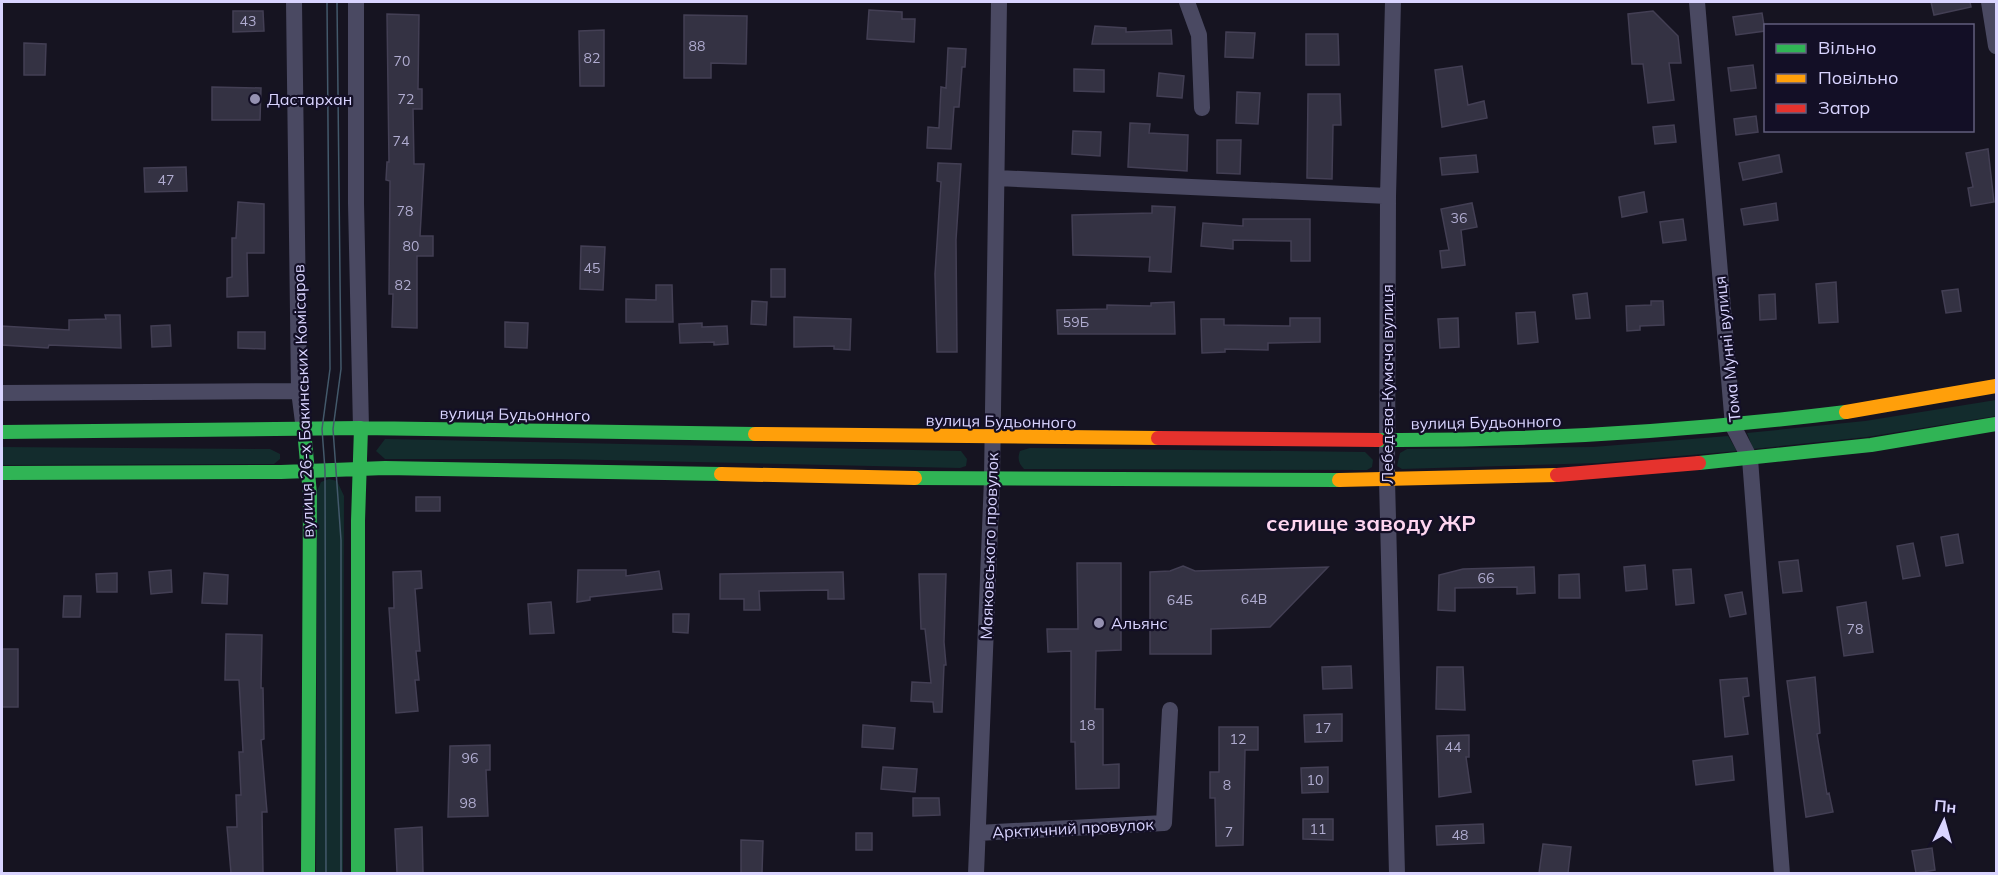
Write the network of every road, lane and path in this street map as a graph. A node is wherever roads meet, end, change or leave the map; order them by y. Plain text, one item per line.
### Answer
1 (294, 2) edge
2 (356, 2) edge
3 (999, 2) edge
4 (1187, 2) edge
5 (1393, 2) edge
6 (1696, 2) edge
7 (1989, 2) edge
8 (1996, 46) edge
9 (1202, 108) dead end
10 (997, 178) junction
11 (1388, 196) junction
12 (1996, 386) edge
13 (299, 391) junction
14 (2, 393) edge
15 (1996, 424) edge
16 (1733, 426) junction
17 (361, 428) junction
18 (304, 430) junction
19 (2, 432) edge
20 (993, 437) junction
21 (1386, 440) junction
22 (1750, 459) junction
23 (361, 469) junction
24 (307, 471) junction
25 (2, 472) edge
26 (992, 478) junction
27 (1386, 480) junction
28 (1170, 710) dead end
29 (978, 833) junction
30 (308, 873) edge
31 (358, 873) edge
32 (976, 873) edge
33 (1397, 873) edge
34 (1782, 873) edge

1 - 13 street, вулиця 26-х Бакинських Комісаров
2 - 17 street
3 - 10 street, Маяковського провулок
4 - 9 street
5 - 11 street, Лебедєва-Кумача вулиця
6 - 16 street, Тома Мунні вулиця
7 - 8 street
10 - 11 street
10 - 20 street, Маяковського провулок
11 - 21 street, Лебедєва-Кумача вулиця
12 - 16 main road, вулиця Будьонного
13 - 14 street
13 - 18 street, вулиця 26-х Бакинських Комісаров
15 - 22 main road
16 - 21 main road, вулиця Будьонного
16 - 22 street, Тома Мунні вулиця
17 - 18 main road, вулиця Будьонного
17 - 20 main road, вулиця Будьонного
17 - 23 main road
18 - 19 main road, вулиця Будьонного
18 - 24 main road, вулиця 26-х Бакинських Комісаров
20 - 21 main road, вулиця Будьонного
20 - 26 street, Маяковського провулок
21 - 27 street, Лебедєва-Кумача вулиця
22 - 27 main road
22 - 34 street, Тома Мунні вулиця
23 - 24 main road
23 - 26 main road
23 - 31 main road
24 - 25 main road
24 - 30 main road, вулиця 26-х Бакинських Комісаров
26 - 27 main road
26 - 29 street, Маяковського провулок
27 - 33 street, Лебедєва-Кумача вулиця
28 - 29 street, Арктичний провулок
29 - 32 street, Маяковського провулок

